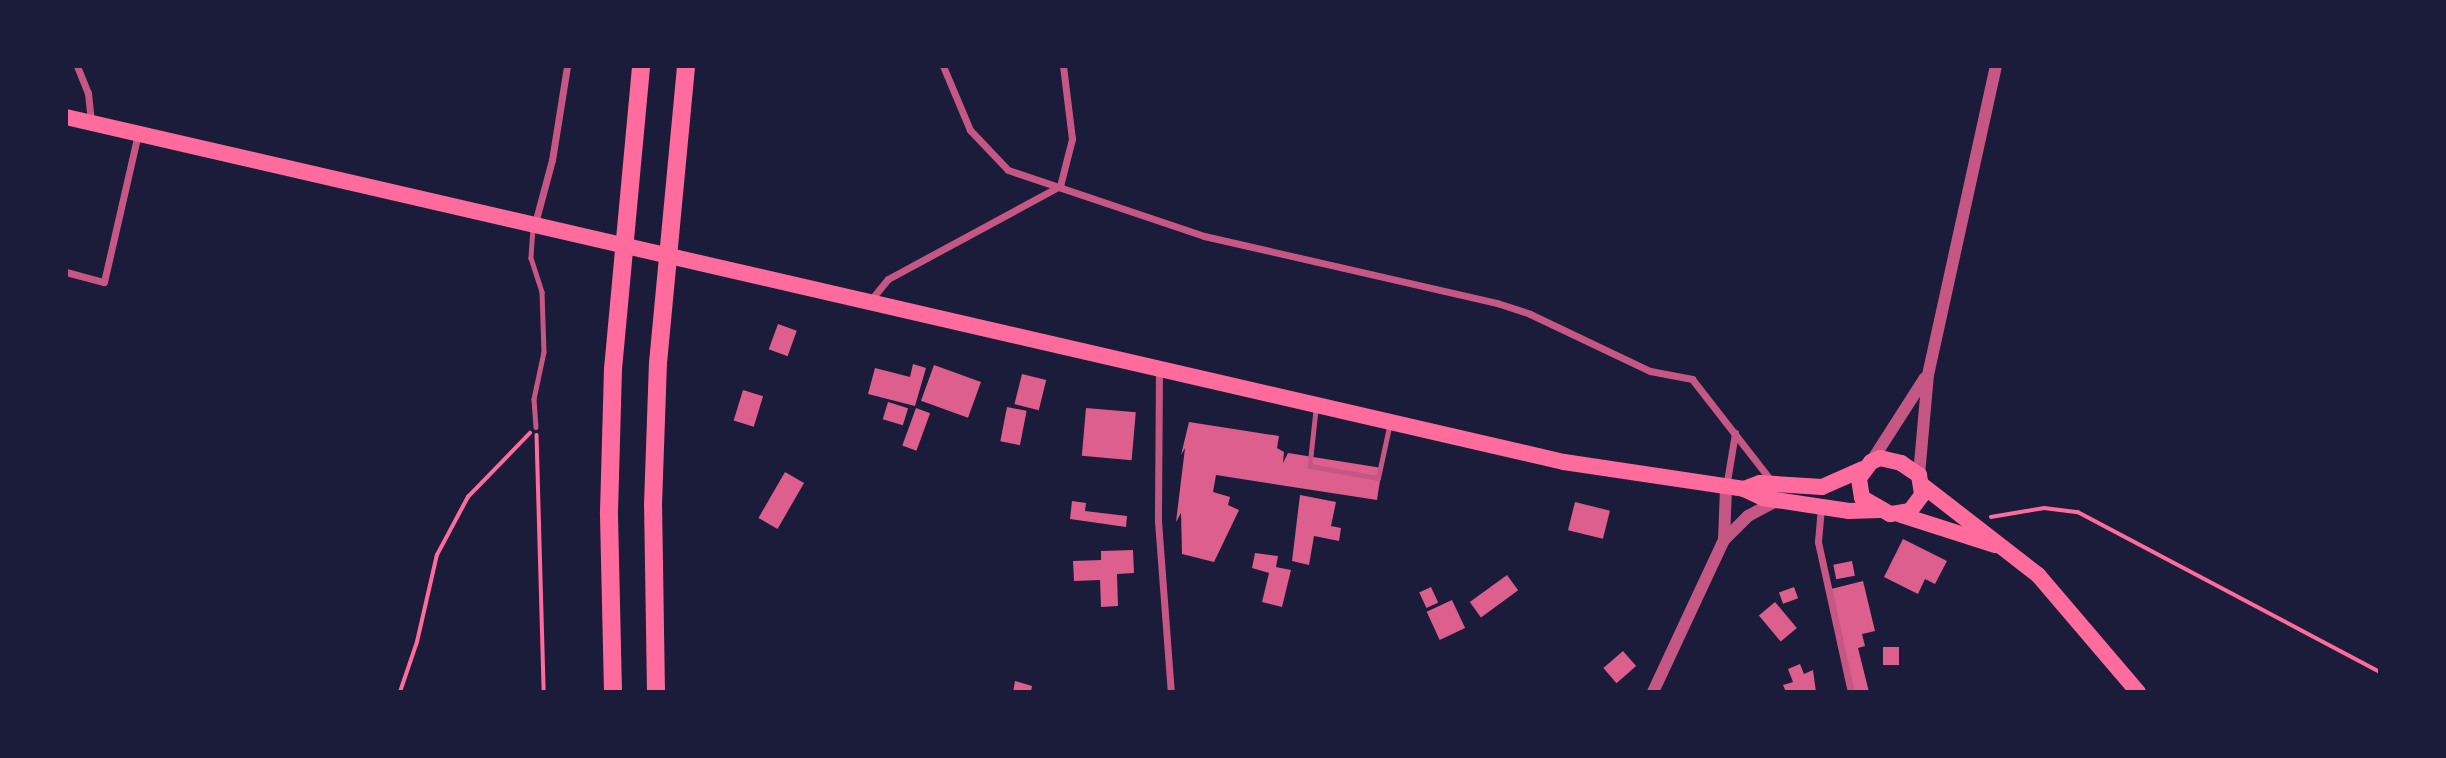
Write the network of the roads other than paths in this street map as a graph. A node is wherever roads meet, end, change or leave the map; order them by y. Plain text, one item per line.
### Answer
1 (77, 66) edge
2 (567, 66) edge
3 (641, 66) edge
4 (686, 66) edge
5 (943, 66) edge
6 (1063, 66) edge
7 (1996, 66) edge
8 (66, 117) edge
9 (92, 122) junction
10 (138, 133) junction
11 (1060, 186) junction
12 (534, 227) junction
13 (66, 272) edge
14 (870, 302) junction
15 (1159, 370) junction
16 (1928, 375) junction
17 (1317, 402) junction
18 (1391, 421) junction
19 (536, 427) road end
20 (1735, 433) junction
21 (1867, 465) junction
22 (1920, 480) junction
23 (1773, 484) junction
24 (1726, 487) junction
25 (1744, 489) junction
26 (1779, 500) junction
27 (1821, 507) junction
28 (1880, 510) junction
29 (1901, 515) junction
30 (1724, 540) junction
31 (2007, 550) junction
32 (613, 691) edge
33 (656, 691) edge
34 (1171, 691) edge
35 (1653, 691) edge
36 (1851, 691) edge
37 (2138, 691) edge

1 - 9 street
2 - 12 street
3 - 32 highway
4 - 33 highway
5 - 11 street
6 - 11 street
7 - 16 street
8 - 9 main road
9 - 10 main road
10 - 12 main road
10 - 13 street
11 - 14 street
11 - 20 street
12 - 14 main road
12 - 19 lane
14 - 15 main road
15 - 17 main road
15 - 34 street
16 - 21 street
16 - 22 street
17 - 18 main road
17 - 18 lane
18 - 24 main road
20 - 23 street
20 - 24 street
21 - 22 main road
21 - 23 main road
21 - 28 main road
22 - 29 main road
22 - 31 main road
23 - 25 main road
24 - 25 main road
24 - 30 street
25 - 26 main road
26 - 27 main road
26 - 30 street
27 - 28 main road
27 - 36 street
28 - 29 main road
29 - 31 main road
30 - 35 street
31 - 37 main road

